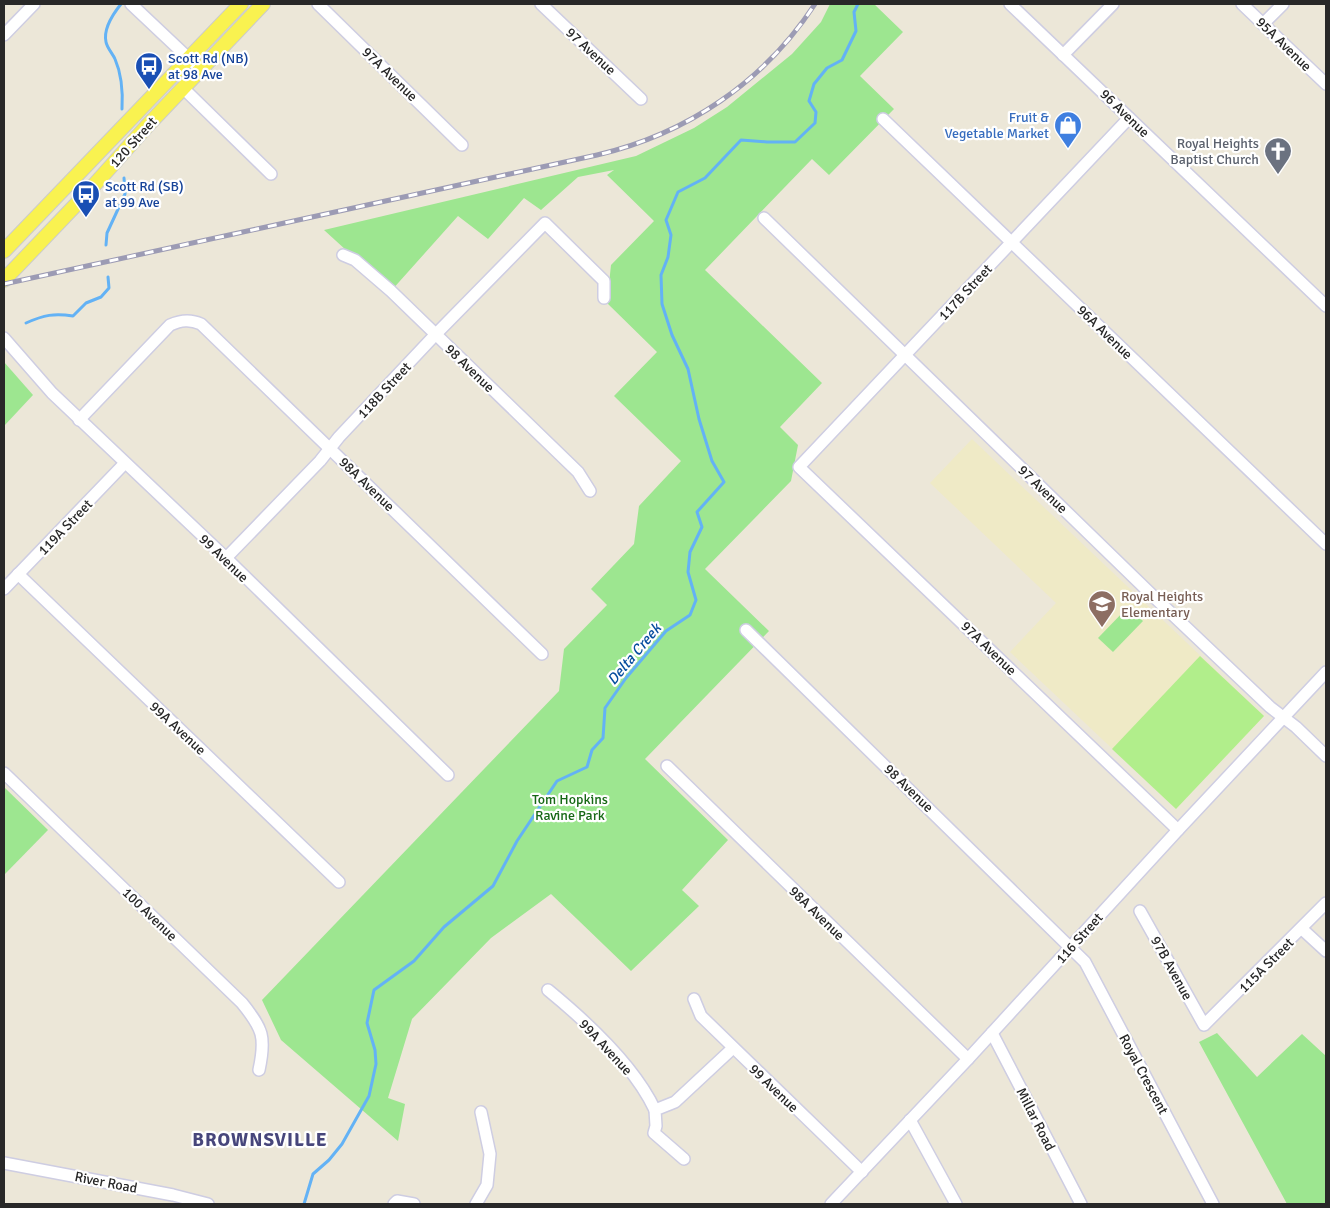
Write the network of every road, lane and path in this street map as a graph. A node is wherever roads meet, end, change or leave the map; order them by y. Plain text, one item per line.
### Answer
1 (34, 4) edge
2 (131, 4) edge
3 (241, 4) edge
4 (263, 4) edge
5 (318, 4) edge
6 (541, 4) edge
7 (1010, 4) edge
8 (1113, 4) edge
9 (1242, 4) edge
10 (1283, 4) edge
11 (1263, 24) junction
12 (4, 35) edge
13 (1063, 55) junction
14 (189, 58) junction
15 (201, 70) junction
16 (1326, 84) edge
17 (183, 88) junction
18 (641, 99) dead end
19 (1130, 118) junction
20 (883, 119) dead end
21 (462, 145) dead end
22 (271, 174) dead end
23 (764, 218) dead end
24 (1012, 242) junction
25 (4, 251) edge
26 (343, 255) dead end
27 (4, 280) edge
28 (604, 298) dead end
29 (1326, 306) edge
30 (435, 335) junction
31 (4, 338) edge
32 (905, 356) junction
33 (79, 420) junction
34 (330, 448) junction
35 (125, 464) junction
36 (799, 466) joint
37 (590, 491) dead end
38 (1326, 544) edge
39 (226, 558) junction
40 (18, 574) junction
41 (4, 589) edge
42 (746, 630) dead end
43 (542, 654) dead end
44 (1326, 672) edge
45 (1285, 718) junction
46 (1326, 756) edge
47 (667, 766) dead end
48 (4, 773) edge
49 (448, 775) dead end
50 (1178, 830) junction
51 (339, 882) dead end
52 (1326, 903) edge
53 (1140, 911) dead end
54 (1302, 928) junction
55 (1071, 946) junction
56 (1326, 951) edge
57 (548, 990) dead end
58 (694, 999) dead end
59 (1204, 1025) joint
60 (992, 1033) junction
61 (733, 1048) junction
62 (968, 1060) junction
63 (259, 1070) dead end
64 (655, 1110) junction
65 (481, 1112) dead end
66 (910, 1120) junction
67 (684, 1158) dead end
68 (4, 1163) edge
69 (862, 1172) junction
70 (208, 1204) edge
71 (394, 1204) edge
72 (414, 1204) edge
73 (476, 1204) edge
74 (831, 1204) edge
75 (956, 1204) edge
76 (1081, 1204) edge
77 (1212, 1204) edge

1 - 12 street
2 - 14 street
3 - 14 main road, 120 Street
4 - 15 main road, 120 Street
5 - 21 street, 97A Avenue
6 - 18 street, 97 Avenue
7 - 13 street, 96 Avenue
8 - 13 street
9 - 11 street, 95A Avenue
10 - 11 street
11 - 16 street, 95A Avenue
13 - 19 street, 96 Avenue
14 - 15 street
14 - 25 main road, 120 Street
15 - 17 main road, 120 Street
17 - 22 street
17 - 27 main road, 120 Street
19 - 24 street, 117B Street
19 - 29 street, 96 Avenue
20 - 24 street, 96A Avenue
23 - 32 street, 97 Avenue
24 - 32 street, 117B Street
24 - 38 street, 96A Avenue
26 - 30 street, 98 Avenue
28 - 30 street, 118B Street
30 - 34 street, 118B Street
30 - 37 street, 98 Avenue
31 - 33 street, 99 Avenue
32 - 36 street, 117B Street
32 - 45 street, 97 Avenue
33 - 34 street, 98A Avenue
33 - 35 street, 99 Avenue
34 - 39 street, 118B Street
34 - 43 street, 98A Avenue
35 - 39 street, 99 Avenue
35 - 40 street, 119A Street
36 - 50 street, 97A Avenue
39 - 49 street, 99 Avenue
40 - 41 street, 119A Street
40 - 51 street, 99A Avenue
42 - 55 street, 98 Avenue
44 - 45 street, 116 Street
45 - 46 street, 97 Avenue
45 - 50 street, 116 Street
47 - 62 street, 98A Avenue
48 - 63 street, 100 Avenue
50 - 55 street, 116 Street
52 - 54 street, 115A Street
53 - 59 street, 97B Avenue
54 - 56 street
54 - 59 street, 115A Street
55 - 60 street, 116 Street
55 - 77 street, Royal Crescent
57 - 64 street, 99A Avenue
58 - 61 street, 99 Avenue
60 - 62 street, 116 Street
60 - 76 street, Millar Road
61 - 64 street
61 - 69 street, 99 Avenue
62 - 66 street, 116 Street
64 - 67 street
65 - 73 street
66 - 69 street, 116 Street
66 - 75 street
68 - 70 street, River Road
69 - 74 street, 116 Street
71 - 72 street

